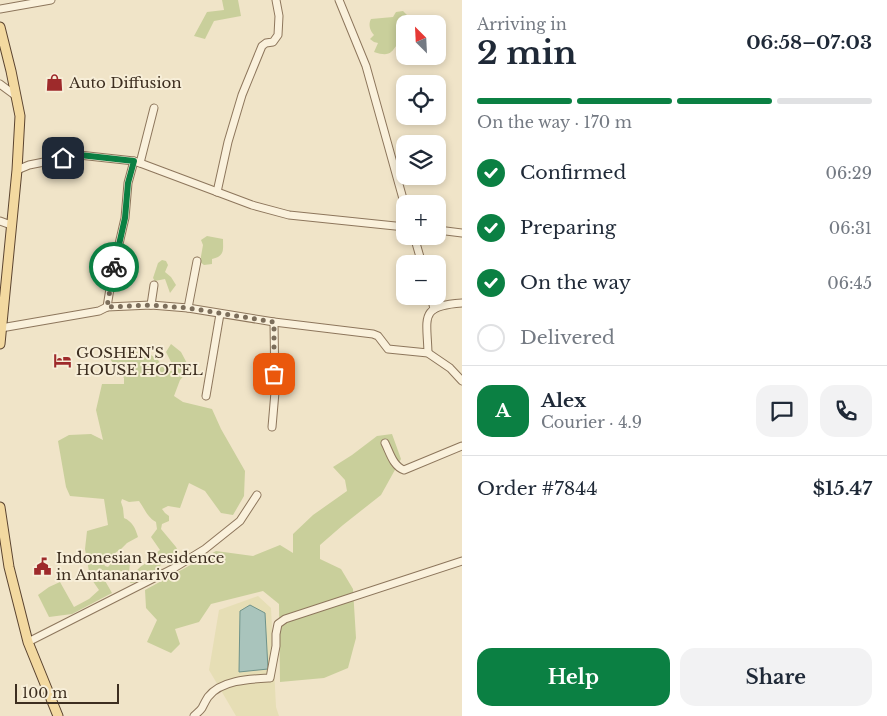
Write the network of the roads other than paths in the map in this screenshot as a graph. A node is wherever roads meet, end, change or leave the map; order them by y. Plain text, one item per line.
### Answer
1 (51, 0) edge
2 (276, 0) edge
3 (339, 0) edge
4 (0, 9) edge
5 (0, 27) edge
6 (0, 84) edge
7 (16, 96) junction
8 (154, 108) dead end
9 (137, 162) junction
10 (17, 170) junction
11 (217, 192) junction
12 (402, 195) edge
13 (0, 221) edge
14 (11, 225) junction
15 (396, 226) edge
16 (446, 231) edge
17 (462, 232) edge
18 (197, 261) dead end
19 (4, 266) edge
20 (154, 285) dead end
21 (462, 303) edge
22 (151, 305) junction
23 (433, 305) edge
24 (107, 307) junction
25 (188, 308) junction
26 (434, 309) junction
27 (220, 314) junction
28 (274, 322) junction
29 (2, 328) junction
30 (0, 344) edge
31 (428, 353) junction
32 (462, 381) edge
33 (206, 396) dead end
34 (272, 427) dead end
35 (385, 443) dead end
36 (462, 446) edge
37 (257, 495) dead end
38 (0, 507) edge
39 (462, 561) edge
40 (28, 642) junction
41 (58, 716) edge
42 (194, 716) edge

1 - 4 street
2 - 11 street
3 - 12 street
5 - 7 main road
6 - 7 street
7 - 10 main road
8 - 9 street
9 - 10 street
9 - 11 street
9 - 24 street
10 - 14 main road
11 - 15 street
13 - 14 street
14 - 19 main road
16 - 17 street
18 - 25 street
19 - 29 main road
20 - 22 street
21 - 26 street
22 - 24 street
22 - 25 street
23 - 26 street
24 - 29 street
25 - 27 street
26 - 31 street
27 - 28 street
27 - 33 street
28 - 31 street
28 - 34 street
29 - 30 main road
31 - 32 street
35 - 36 street
37 - 40 street
38 - 40 main road
39 - 42 street
40 - 41 main road

